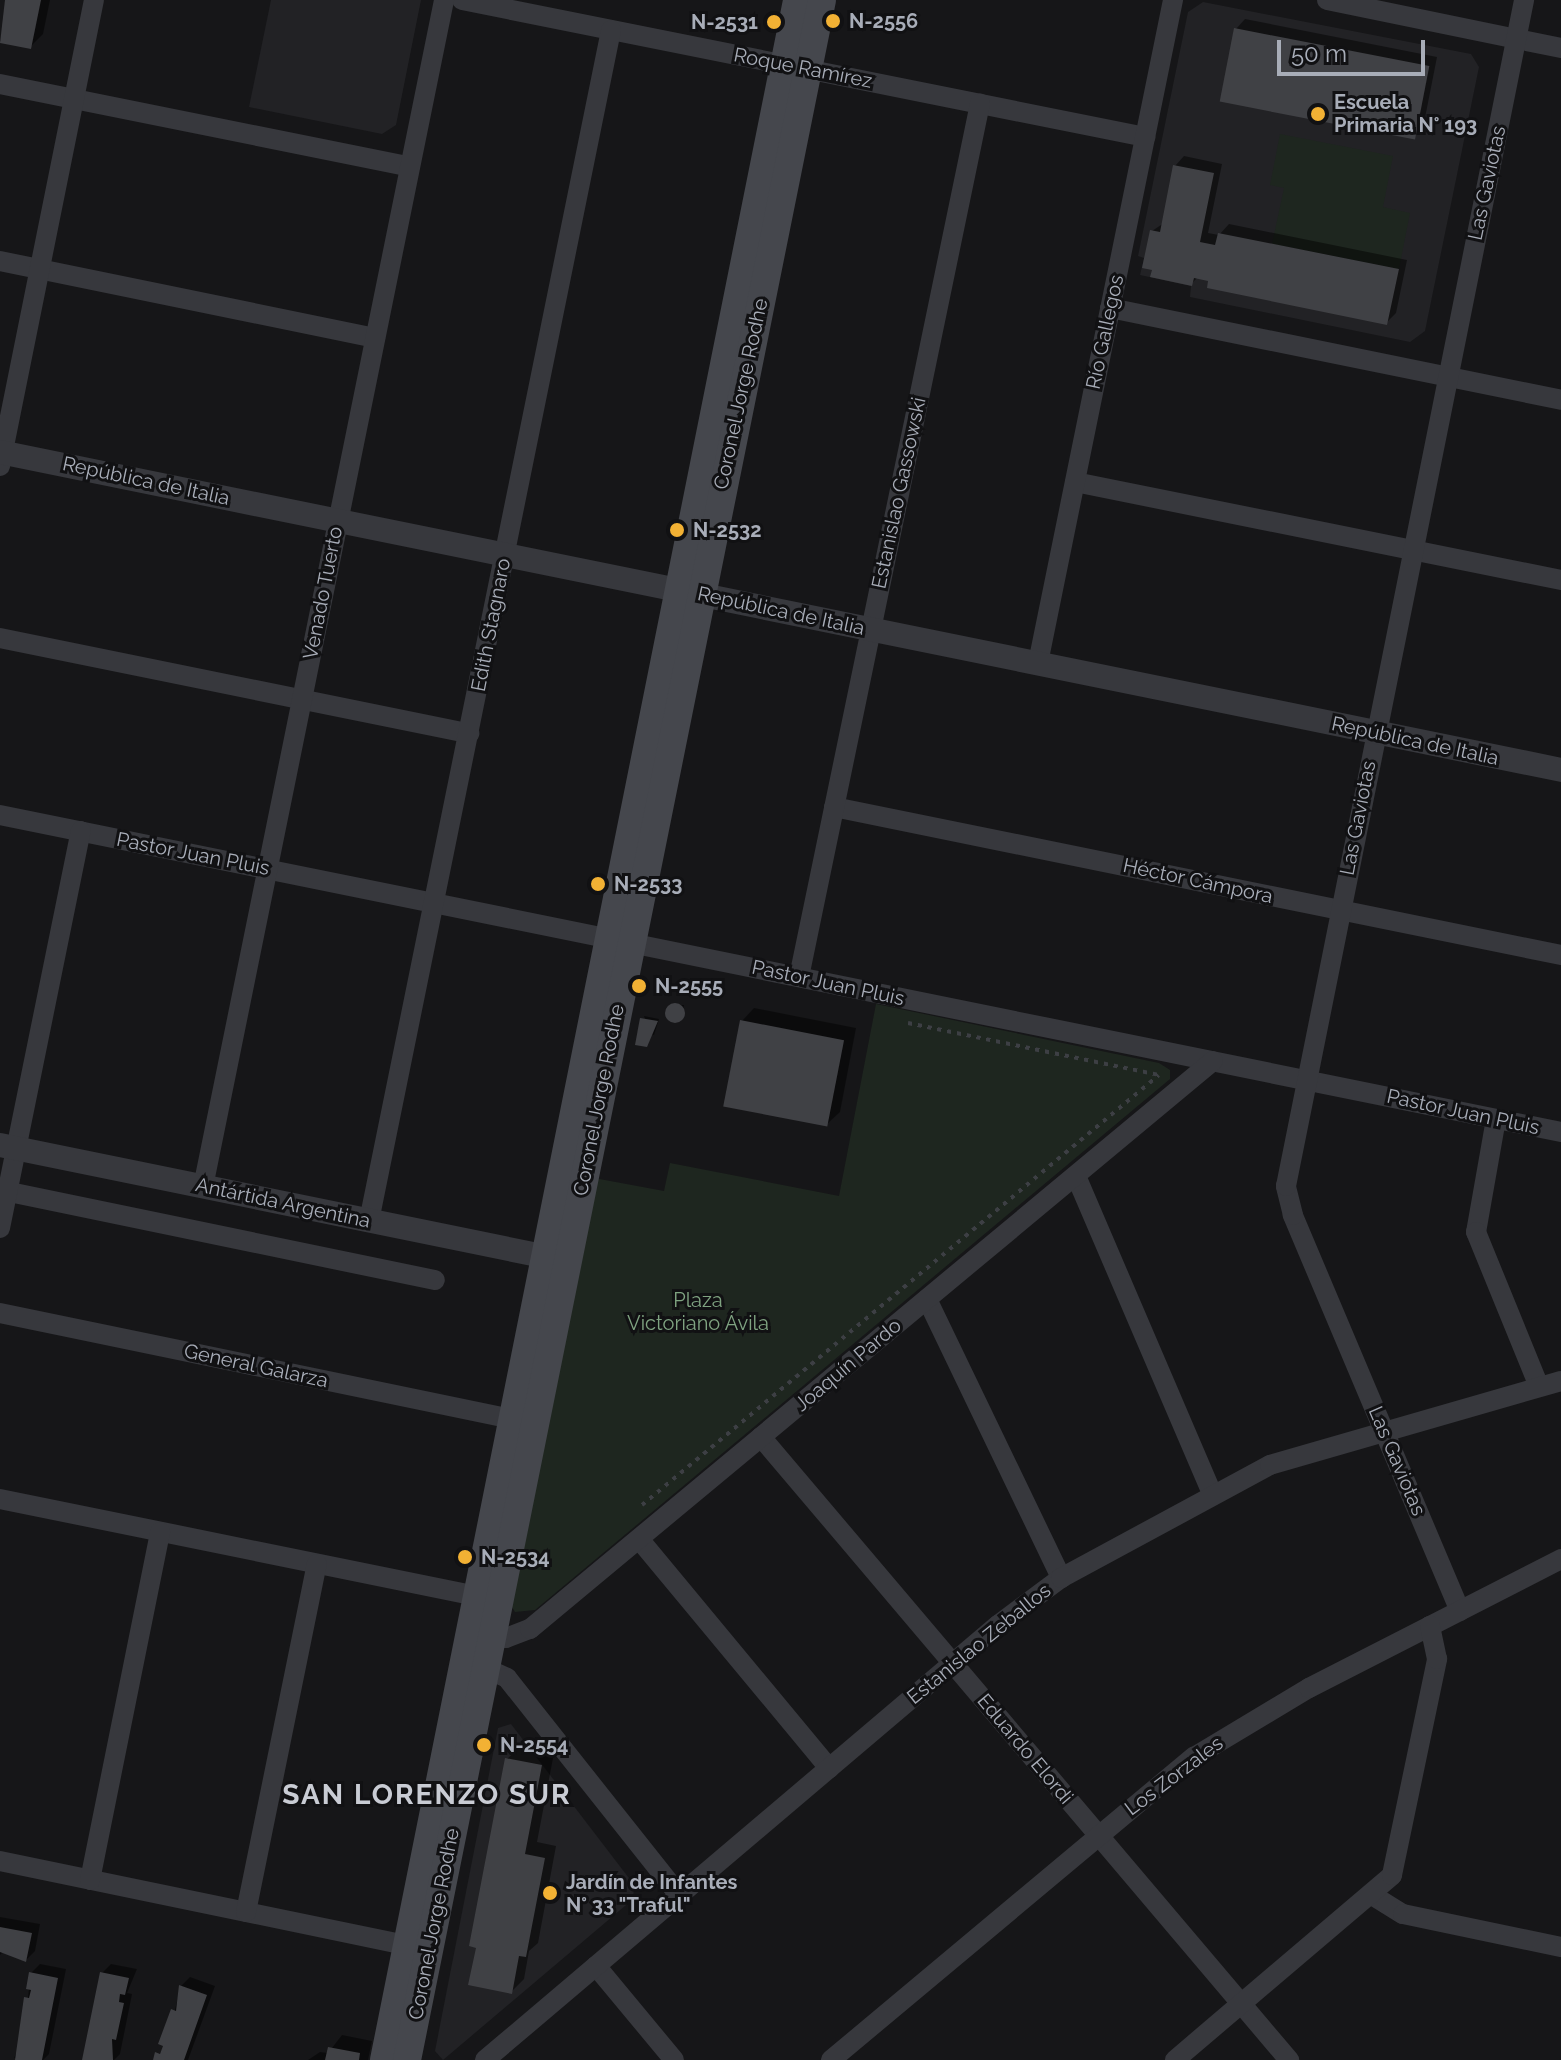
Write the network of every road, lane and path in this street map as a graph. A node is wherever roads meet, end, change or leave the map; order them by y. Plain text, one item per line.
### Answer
1 (94, 0) edge
2 (444, 0) edge
3 (462, 0) edge
4 (797, 0) edge
5 (822, 0) edge
6 (1173, 0) edge
7 (1327, 0) edge
8 (1524, 0) edge
9 (611, 30) junction
10 (1517, 38) junction
11 (1561, 48) edge
12 (796, 67) junction
13 (0, 84) edge
14 (74, 99) junction
15 (980, 104) junction
16 (1145, 137) junction
17 (410, 167) junction
18 (0, 261) edge
19 (40, 269) junction
20 (1110, 308) junction
21 (375, 338) junction
22 (1448, 377) junction
23 (1561, 400) edge
24 (1, 457) edge
25 (1075, 482) junction
26 (337, 521) junction
27 (1413, 550) junction
28 (505, 554) junction
29 (1561, 580) edge
30 (689, 592) junction
31 (871, 629) junction
32 (0, 638) edge
33 (1038, 663) junction
34 (301, 699) junction
35 (1375, 732) junction
36 (469, 733) junction
37 (1561, 770) edge
38 (834, 807) junction
39 (0, 815) edge
40 (81, 831) junction
41 (267, 869) junction
42 (434, 903) junction
43 (1339, 910) junction
44 (619, 940) junction
45 (1561, 955) edge
46 (799, 977) junction
47 (908, 1023) dead end
48 (1213, 1061) junction
49 (1305, 1080) junction
50 (1496, 1119) junction
51 (1561, 1132) edge
52 (8, 1147) edge
53 (1076, 1176) junction
54 (203, 1187) junction
55 (4, 1190) edge
56 (369, 1221) junction
57 (0, 1228) edge
58 (556, 1258) junction
59 (435, 1280) dead end
60 (927, 1299) junction
61 (0, 1313) edge
62 (1561, 1381) edge
63 (1539, 1386) junction
64 (512, 1419) junction
65 (1384, 1429) junction
66 (761, 1437) junction
67 (1212, 1493) junction
68 (1, 1502) edge
69 (642, 1505) dead end
70 (160, 1532) junction
71 (639, 1539) junction
72 (1561, 1559) edge
73 (317, 1564) junction
74 (1061, 1578) junction
75 (488, 1598) junction
76 (1460, 1611) junction
77 (1430, 1626) junction
78 (481, 1634) junction
79 (953, 1663) junction
80 (475, 1664) junction
81 (829, 1768) junction
82 (1099, 1835) junction
83 (0, 1861) edge
84 (90, 1880) junction
85 (679, 1895) junction
86 (1372, 1895) junction
87 (246, 1912) junction
88 (407, 1945) junction
89 (1561, 1947) edge
90 (596, 1966) junction
91 (1242, 2004) junction
92 (384, 2060) edge
93 (407, 2060) edge
94 (485, 2060) edge
95 (674, 2060) edge
96 (831, 2060) edge
97 (1175, 2060) edge
98 (1289, 2060) edge

1 - 14 street
2 - 17 street, Venado Tuerto
3 - 9 street, Roque Ramírez
4 - 12 main road, Coronel Jorge Rodhe
5 - 12 main road, Coronel Jorge Rodhe
6 - 16 street, Río Gallegos
7 - 10 street
8 - 10 street, Las Gaviotas
9 - 12 street, Roque Ramírez
9 - 28 street, Edith Stagnaro
10 - 11 street
10 - 22 street, Las Gaviotas
12 - 15 street, Roque Ramírez
12 - 30 main road, Coronel Jorge Rodhe
13 - 14 street
14 - 17 street
14 - 19 street
15 - 16 street, Roque Ramírez
15 - 31 street, Estanislao Gassowski
16 - 20 street, Río Gallegos
17 - 21 street, Venado Tuerto
18 - 19 street
19 - 21 street
19 - 24 street
20 - 22 street
20 - 25 street, Río Gallegos
21 - 26 street, Venado Tuerto
22 - 23 street
22 - 27 street, Las Gaviotas
24 - 26 street, República de Italia
25 - 27 street
25 - 33 street, Río Gallegos
26 - 28 street, República de Italia
26 - 34 street, Venado Tuerto
27 - 29 street
27 - 35 street, Las Gaviotas
28 - 30 street, República de Italia
28 - 36 street, Edith Stagnaro
30 - 31 street, República de Italia
30 - 44 main road, Coronel Jorge Rodhe
31 - 33 street, República de Italia
31 - 38 street, Estanislao Gassowski
32 - 34 street
33 - 35 street, República de Italia
34 - 36 street
34 - 41 street, Venado Tuerto
35 - 37 street, República de Italia
35 - 43 street, Las Gaviotas
36 - 42 street, Edith Stagnaro
38 - 43 street, Héctor Cámpora
38 - 46 street, Estanislao Gassowski
39 - 40 street, Pastor Juan Pluis
40 - 41 street, Pastor Juan Pluis
40 - 52 street
41 - 42 street, Pastor Juan Pluis
41 - 54 street, Venado Tuerto
42 - 44 street, Pastor Juan Pluis
42 - 56 street, Edith Stagnaro
43 - 45 street, Héctor Cámpora
43 - 49 street, Las Gaviotas
44 - 46 street, Pastor Juan Pluis
44 - 58 main road, Coronel Jorge Rodhe
46 - 48 street, Pastor Juan Pluis
47 - 69 path
48 - 49 street, Pastor Juan Pluis
48 - 53 street, Joaquín Pardo
49 - 50 street, Pastor Juan Pluis
49 - 65 street, Las Gaviotas
50 - 51 street, Pastor Juan Pluis
50 - 63 street
52 - 54 street, Antártida Argentina
52 - 55 street
53 - 60 street, Joaquín Pardo
53 - 67 street
54 - 56 street, Antártida Argentina
55 - 57 street
55 - 59 street
56 - 58 street, Antártida Argentina
58 - 64 main road, Coronel Jorge Rodhe
58 - 75 main road, Coronel Jorge Rodhe
60 - 66 street, Joaquín Pardo
60 - 74 street
61 - 64 street, General Galarza
62 - 63 street, Estanislao Zeballos
63 - 65 street, Estanislao Zeballos
64 - 75 main road, Coronel Jorge Rodhe
65 - 67 street, Estanislao Zeballos
65 - 76 street, Las Gaviotas
66 - 71 street, Joaquín Pardo
66 - 79 street, Eduardo Elordi
67 - 74 street, Estanislao Zeballos
68 - 70 street
70 - 73 street
70 - 84 street
71 - 78 street, Joaquín Pardo
71 - 81 street
72 - 76 street, Los Zorzales
73 - 75 street
73 - 87 street
74 - 79 street, Estanislao Zeballos
75 - 78 main road, Coronel Jorge Rodhe
76 - 77 street, Los Zorzales
77 - 82 street, Los Zorzales
77 - 86 street
78 - 80 main road, Coronel Jorge Rodhe
79 - 81 street, Estanislao Zeballos
79 - 82 street, Eduardo Elordi
80 - 85 street
80 - 88 main road, Coronel Jorge Rodhe
80 - 93 main road, Coronel Jorge Rodhe
81 - 85 street, Estanislao Zeballos
82 - 91 street, Eduardo Elordi
82 - 96 street, Los Zorzales
83 - 84 street
84 - 87 street
85 - 90 street, Estanislao Zeballos
86 - 89 street
86 - 91 street
87 - 88 street
88 - 92 main road, Coronel Jorge Rodhe
90 - 94 street, Estanislao Zeballos
90 - 95 street
91 - 97 street
91 - 98 street, Eduardo Elordi

